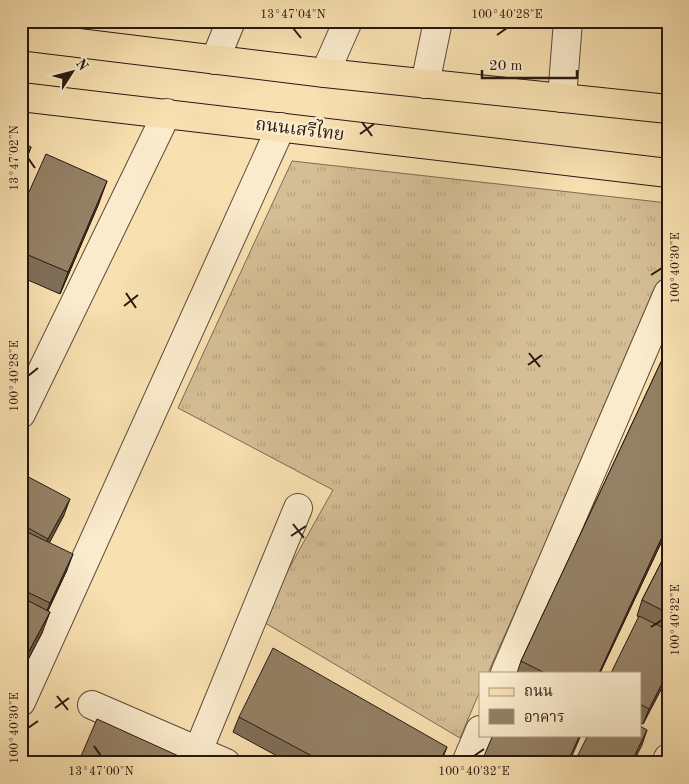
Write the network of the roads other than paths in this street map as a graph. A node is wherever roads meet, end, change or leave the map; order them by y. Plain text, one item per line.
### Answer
1 (231, 21) edge
2 (348, 21) edge
3 (438, 21) edge
4 (568, 21) edge
5 (21, 36) edge
6 (215, 60) junction
7 (325, 73) junction
8 (425, 84) junction
9 (21, 96) edge
10 (562, 98) junction
11 (668, 109) edge
12 (167, 113) junction
13 (281, 127) junction
14 (668, 173) edge
15 (668, 293) edge
16 (21, 414) edge
17 (298, 508) dead end
18 (505, 672) edge
19 (21, 702) edge
20 (92, 705) dead end
21 (479, 732) edge
22 (198, 751) junction
23 (668, 758) edge
24 (226, 763) edge
25 (466, 763) edge
26 (666, 763) edge

1 - 6 street
2 - 7 street
3 - 8 street
4 - 10 street
5 - 6 main road
6 - 7 main road
7 - 8 main road
8 - 10 main road
9 - 12 main road, ถนนเสรีไทย
10 - 11 main road
12 - 13 main road, ถนนเสรีไทย
12 - 16 street
13 - 14 main road, ถนนเสรีไทย
13 - 19 street
15 - 18 street
17 - 22 street
20 - 22 street
21 - 25 street
22 - 24 street
23 - 26 street

